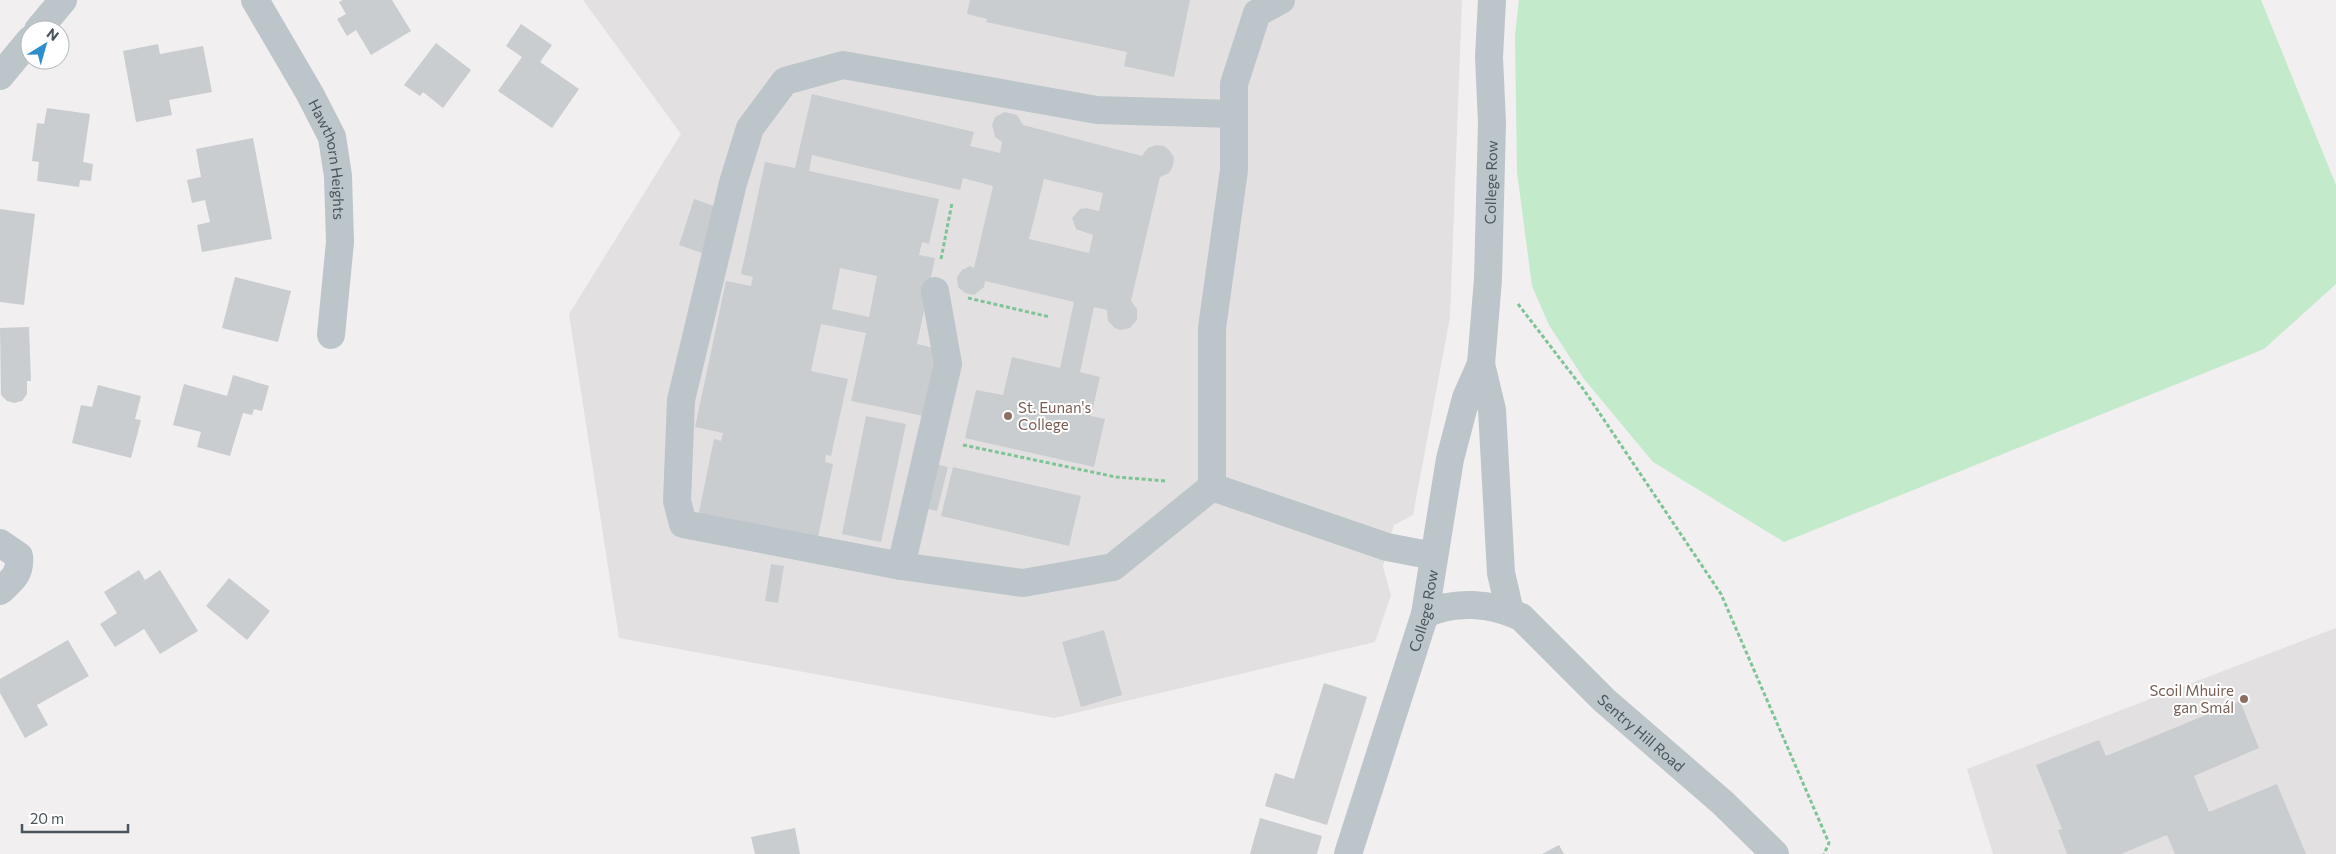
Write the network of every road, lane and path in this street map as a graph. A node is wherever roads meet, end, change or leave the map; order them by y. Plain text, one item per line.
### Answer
1 (63, 0) edge
2 (255, 0) edge
3 (1281, 0) edge
4 (1492, 0) edge
5 (46, 20) edge
6 (20, 52) edge
7 (0, 76) edge
8 (1234, 114) junction
9 (952, 203) dead end
10 (1488, 279) junction
11 (935, 290) junction
12 (1050, 317) dead end
13 (331, 335) dead end
14 (1481, 364) junction
15 (931, 438) junction
16 (1212, 487) junction
17 (0, 543) edge
18 (1434, 556) junction
19 (901, 566) junction
20 (0, 591) edge
21 (1510, 612) junction
22 (1425, 614) junction
23 (1348, 854) edge
24 (1775, 854) edge
25 (1824, 854) edge

1 - 5 street
2 - 13 street, Hawthorn Heights
3 - 8 street
4 - 10 street, College Row
6 - 7 street
8 - 16 street
8 - 19 street
9 - 11 path
10 - 14 street, College Row
10 - 25 path
11 - 12 path
11 - 15 street
14 - 18 street, College Row
14 - 21 street, College Row
15 - 16 path
15 - 19 street
16 - 18 street
16 - 19 street
17 - 20 street
18 - 22 street, College Row
21 - 22 street
21 - 24 street, Sentry Hill Road
22 - 23 street, College Row

